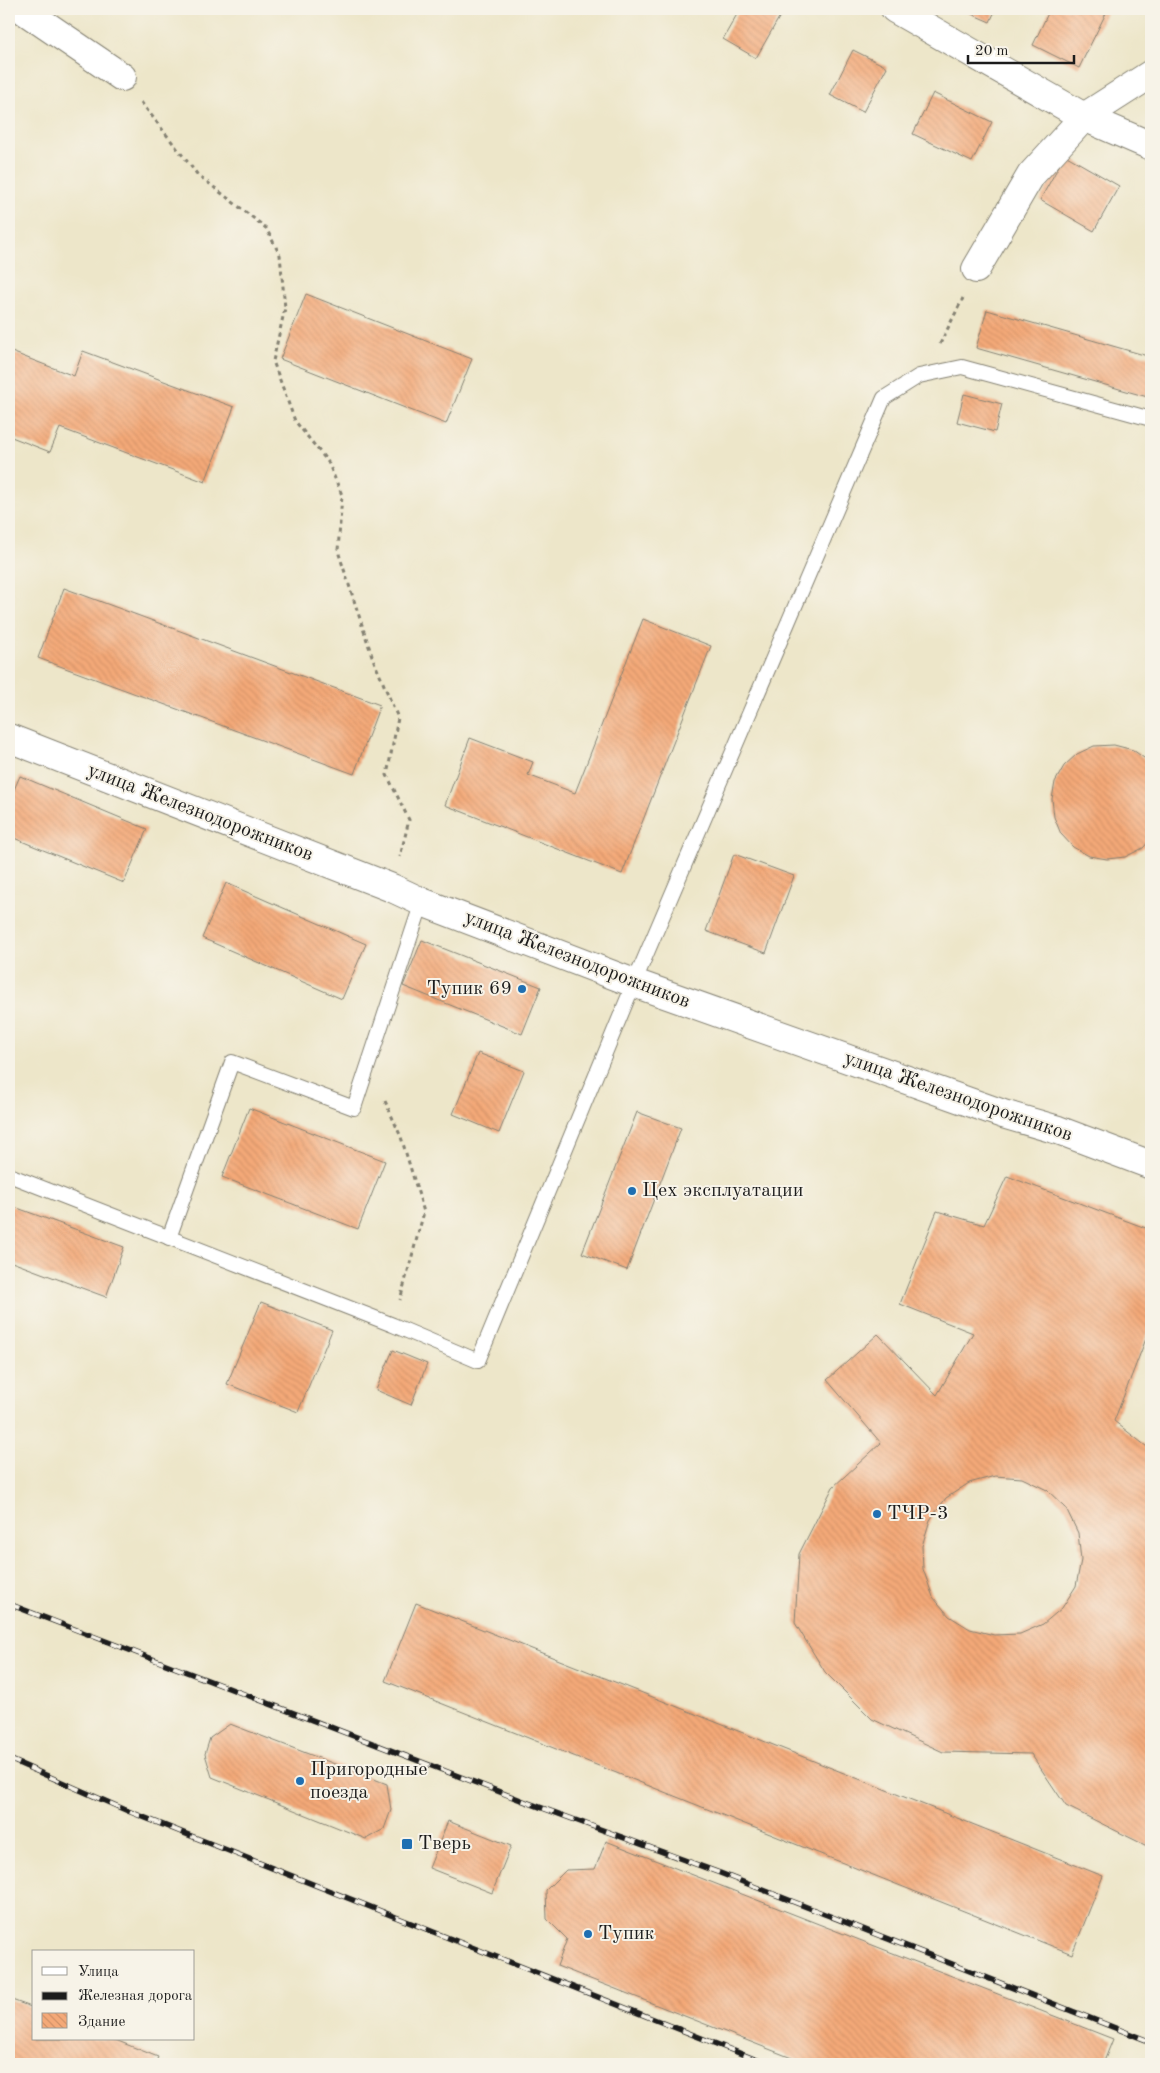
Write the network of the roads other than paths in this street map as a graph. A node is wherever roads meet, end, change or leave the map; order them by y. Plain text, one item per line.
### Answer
1 (22, 9) edge
2 (895, 9) edge
3 (1151, 74) edge
4 (122, 78) road end
5 (1084, 117) junction
6 (1151, 146) edge
7 (976, 269) road end
8 (1151, 419) edge
9 (9, 738) edge
10 (422, 902) junction
11 (634, 982) junction
12 (1151, 1165) edge
13 (9, 1175) edge
14 (169, 1238) junction

1 - 4 street
2 - 5 street
3 - 5 street
5 - 6 street
5 - 7 street
8 - 11 lane
9 - 10 street, улица Железнодорожников
10 - 11 street, улица Железнодорожников
10 - 14 lane
11 - 12 street, улица Железнодорожников
11 - 14 lane
13 - 14 lane

